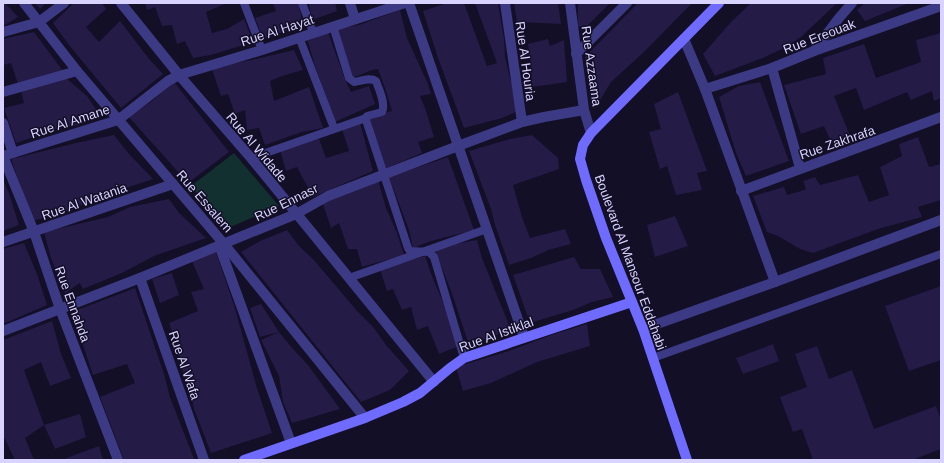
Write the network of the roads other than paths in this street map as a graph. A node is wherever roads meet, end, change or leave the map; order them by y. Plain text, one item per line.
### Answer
1 (24, 3) edge
2 (64, 3) edge
3 (121, 3) edge
4 (244, 3) edge
5 (302, 3) edge
6 (350, 3) edge
7 (405, 3) edge
8 (409, 3) edge
9 (505, 3) edge
10 (570, 3) edge
11 (627, 3) edge
12 (719, 3) edge
13 (852, 3) edge
14 (941, 6) edge
15 (355, 19) junction
16 (39, 22) junction
17 (333, 26) junction
18 (3, 32) edge
19 (313, 32) junction
20 (299, 37) junction
21 (684, 39) junction
22 (262, 50) junction
23 (814, 51) junction
24 (576, 54) junction
25 (772, 68) junction
26 (77, 71) junction
27 (179, 75) junction
28 (705, 89) junction
29 (3, 92) edge
30 (584, 110) junction
31 (941, 117) edge
32 (366, 118) junction
33 (118, 120) junction
34 (522, 122) junction
35 (3, 123) edge
36 (334, 128) junction
37 (590, 133) junction
38 (458, 146) junction
39 (6, 155) edge
40 (251, 158) junction
41 (800, 168) junction
42 (384, 175) junction
43 (173, 184) junction
44 (741, 191) junction
45 (296, 214) junction
46 (941, 220) edge
47 (487, 229) junction
48 (34, 232) junction
49 (3, 242) edge
50 (222, 245) junction
51 (427, 252) junction
52 (941, 254) edge
53 (140, 278) junction
54 (349, 278) junction
55 (775, 282) junction
56 (632, 302) junction
57 (60, 309) junction
58 (643, 329) junction
59 (3, 331) edge
60 (524, 337) junction
61 (464, 358) junction
62 (653, 358) junction
63 (434, 382) junction
64 (364, 418) junction
65 (291, 443) junction
66 (118, 460) edge
67 (204, 460) edge
68 (244, 460) edge
69 (687, 460) edge

1 - 16 street, Rue Essalem
2 - 16 street
3 - 27 street, Rue Al Widade
4 - 22 lane
5 - 19 lane
6 - 15 street
7 - 15 street, Rue Al Hayat
8 - 38 street
9 - 34 street, Rue Al Houria
10 - 24 street, Rue Azzaama
11 - 24 street
12 - 21 main road, Boulevard Al Mansour Eddahabi
13 - 23 street
14 - 23 street, Rue Ereouak
15 - 17 street, Rue Al Hayat
16 - 18 street
16 - 26 street, Rue Essalem
17 - 19 street, Rue Al Hayat
17 - 32 lane
19 - 20 street, Rue Al Hayat
20 - 22 street, Rue Al Hayat
20 - 36 lane
21 - 28 street
21 - 37 main road, Boulevard Al Mansour Eddahabi
22 - 27 street, Rue Al Hayat
23 - 25 street, Rue Ereouak
24 - 30 street, Rue Azzaama
25 - 28 street, Rue Ereouak
25 - 41 street
26 - 29 street
26 - 33 street, Rue Essalem
27 - 33 street, Rue Al Amane
27 - 40 street, Rue Al Widade
28 - 44 street
30 - 34 street, Rue Ennasr
30 - 37 street, Rue Azzaama
31 - 41 street, Rue Zakhrafa
32 - 36 lane
32 - 42 lane
33 - 39 street, Rue Al Amane
33 - 43 street, Rue Essalem
34 - 38 street, Rue Ennasr
35 - 39 street, Rue Ennahda
36 - 40 lane
37 - 56 main road, Boulevard Al Mansour Eddahabi
38 - 42 street, Rue Ennasr
38 - 47 street
39 - 48 street, Rue Ennahda
40 - 45 street, Rue Al Widade
41 - 44 street, Rue Zakhrafa
42 - 45 street, Rue Ennasr
42 - 51 lane
43 - 48 street, Rue Al Watania
43 - 50 street, Rue Essalem
44 - 55 street
45 - 50 street, Rue Ennasr
45 - 54 street, Rue Al Widade
46 - 55 street
47 - 51 lane
47 - 60 street
48 - 49 street, Rue Al Watania
48 - 57 street, Rue Ennahda
50 - 53 street, Rue Ennasr
50 - 64 street, Rue Essalem
50 - 65 street
51 - 54 lane
51 - 61 lane
52 - 62 lane
53 - 57 street, Rue Ennasr
53 - 67 street, Rue Al Wafa
54 - 63 street, Rue Al Widade
55 - 58 street
56 - 58 main road, Boulevard Al Mansour Eddahabi
56 - 60 main road, Rue Al Istiklal
57 - 59 street, Rue Ennasr
57 - 66 street, Rue Ennahda
58 - 62 main road, Boulevard Al Mansour Eddahabi
60 - 61 main road, Rue Al Istiklal
61 - 63 main road, Rue Al Istiklal
62 - 69 main road, Boulevard Al Mansour Eddahabi
63 - 64 main road, Rue Al Istiklal
64 - 65 main road, Rue Al Istiklal
65 - 68 main road, Rue Al Istiklal

